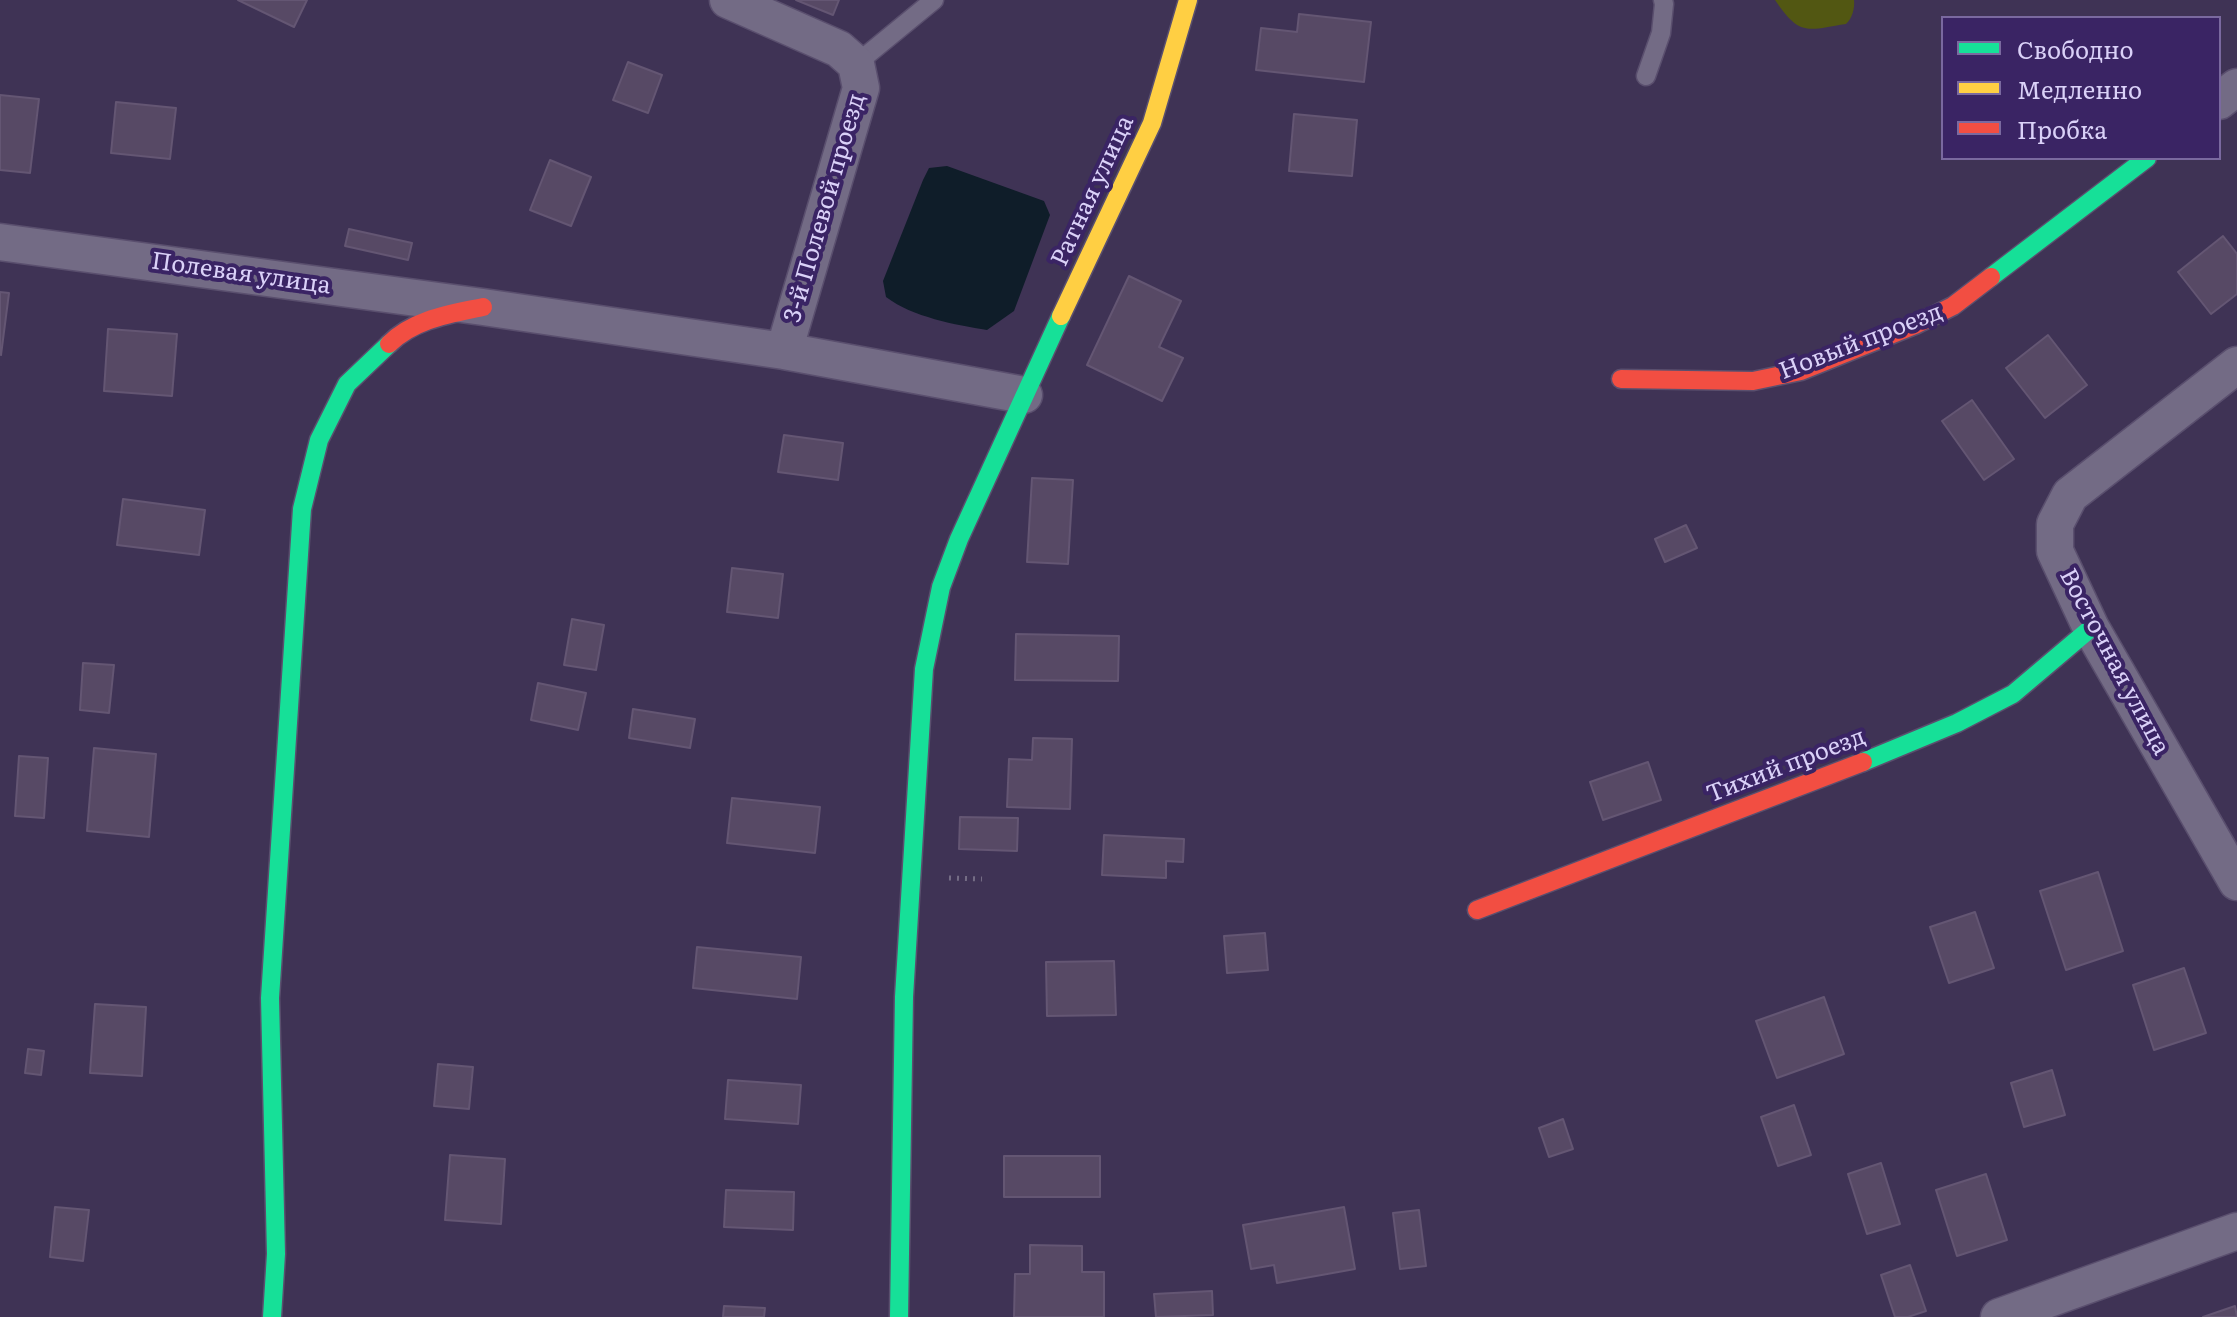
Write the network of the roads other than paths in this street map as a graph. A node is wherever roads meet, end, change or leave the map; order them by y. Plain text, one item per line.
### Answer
1 (728, 0) edge
2 (934, 0) edge
3 (1188, 0) edge
4 (1663, 0) edge
5 (856, 64) junction
6 (1646, 76) dead end
7 (2237, 87) edge
8 (2221, 99) edge
9 (2144, 160) edge
10 (0, 242) edge
11 (483, 307) junction
12 (784, 351) junction
13 (2237, 365) edge
14 (1621, 379) dead end
15 (1024, 395) junction
16 (2091, 628) junction
17 (2237, 882) edge
18 (1477, 910) dead end
19 (2237, 1231) edge
20 (2034, 1310) edge
21 (272, 1317) edge
22 (899, 1317) edge
23 (1999, 1317) edge

1 - 5 street, 3-й Полевой проезд
2 - 5 lane
3 - 15 street, Ратная улица
4 - 6 lane
5 - 12 street, 3-й Полевой проезд
7 - 8 street
9 - 14 street, Новый проезд
10 - 11 street, Полевая улица
11 - 12 street, Полевая улица
11 - 21 street
12 - 15 street, Полевая улица
13 - 16 street, Восточная улица
15 - 22 street, Ратная улица
16 - 17 street, Восточная улица
16 - 18 street, Тихий проезд
19 - 20 street
20 - 23 street

